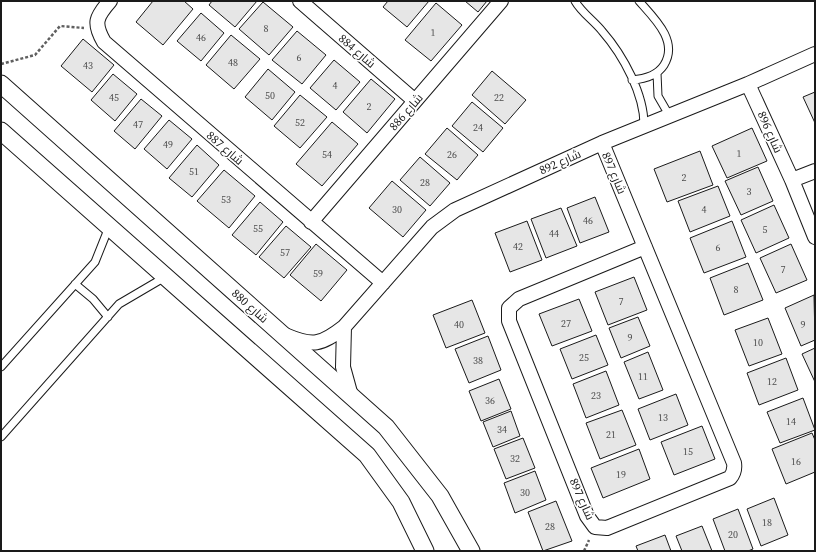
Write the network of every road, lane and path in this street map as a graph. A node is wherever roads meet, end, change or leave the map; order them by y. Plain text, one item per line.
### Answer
1 (110, 1) edge
2 (300, 1) edge
3 (501, 1) edge
4 (575, 1) edge
5 (639, 1) edge
6 (96, 28) junction
7 (815, 54) edge
8 (1, 64) edge
9 (657, 73) junction
10 (632, 80) junction
11 (1, 84) edge
12 (748, 84) junction
13 (415, 101) junction
14 (669, 115) junction
15 (644, 127) junction
16 (1, 131) edge
17 (602, 143) junction
18 (815, 171) edge
19 (792, 180) junction
20 (311, 222) junction
21 (109, 226) junction
22 (815, 237) edge
23 (645, 246) junction
24 (166, 276) junction
25 (383, 283) junction
26 (75, 284) junction
27 (108, 317) junction
28 (344, 327) junction
29 (280, 333) junction
30 (1, 366) edge
31 (352, 396) junction
32 (1, 437) edge
33 (425, 551) edge
34 (471, 551) edge

1 - 6 street
2 - 13 street, شارع 884
3 - 13 street, شارع 886
4 - 10 lane
5 - 9 lane
6 - 8 path
6 - 20 street, شارع 887
7 - 12 street, شارع 892
9 - 10 lane
9 - 14 lane
10 - 15 lane
11 - 29 street, شارع 880
12 - 14 street, شارع 892
12 - 19 street, شارع 896
13 - 20 street, شارع 886
14 - 15 street, شارع 892
15 - 17 street, شارع 892
16 - 21 street
17 - 23 street, شارع 897
17 - 25 street, شارع 892
18 - 19 street
19 - 22 street, شارع 896
20 - 25 street, شارع 887
21 - 24 street
21 - 26 lane
23 - 23 street, شارع 897
24 - 27 lane
24 - 33 street
25 - 28 street, شارع 892
26 - 27 lane
26 - 30 lane
27 - 32 lane
28 - 29 street, شارع 892
28 - 31 street
29 - 31 street, شارع 880
31 - 34 street, شارع 880

